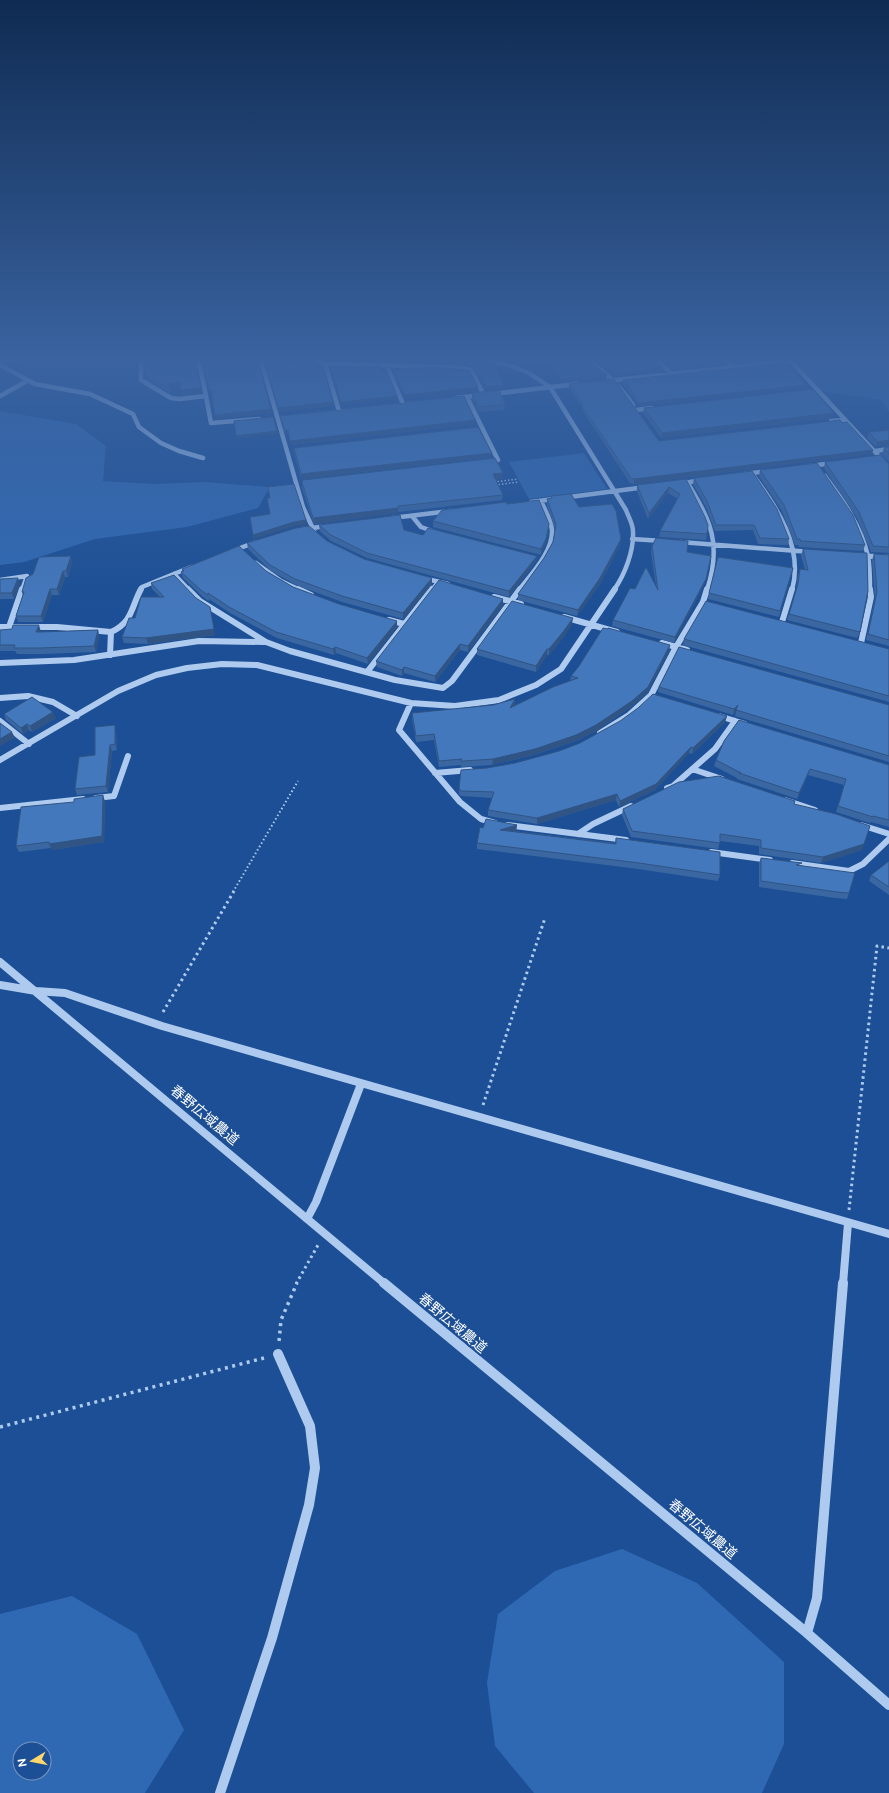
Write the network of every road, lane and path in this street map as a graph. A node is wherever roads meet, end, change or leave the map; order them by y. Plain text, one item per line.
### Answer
1 (159, 441) edge
2 (283, 441) edge
3 (489, 441) edge
4 (583, 441) edge
5 (865, 441) edge
6 (294, 448) edge
7 (286, 449) junction
8 (889, 449) edge
9 (875, 451) junction
10 (880, 457) junction
11 (203, 458) dead end
12 (873, 458) edge
13 (483, 462) edge
14 (838, 463) edge
15 (817, 465) junction
16 (802, 467) edge
17 (889, 467) edge
18 (774, 471) edge
19 (752, 473) junction
20 (738, 475) edge
21 (518, 479) dead end
22 (709, 479) edge
23 (304, 482) edge
24 (520, 482) dead end
25 (687, 482) junction
26 (297, 483) junction
27 (487, 483) edge
28 (673, 484) edge
29 (489, 486) edge
30 (651, 487) edge
31 (614, 491) junction
32 (541, 501) junction
33 (526, 502) edge
34 (458, 510) edge
35 (412, 516) junction
36 (389, 518) edge
37 (335, 525) edge
38 (311, 528) junction
39 (296, 530) edge
40 (441, 533) edge
41 (318, 537) edge
42 (632, 538) junction
43 (261, 540) edge
44 (669, 541) edge
45 (677, 542) edge
46 (714, 545) junction
47 (241, 547) junction
48 (792, 551) junction
49 (246, 552) edge
50 (815, 552) edge
51 (226, 553) edge
52 (853, 555) edge
53 (868, 556) junction
54 (534, 557) edge
55 (889, 557) edge
56 (250, 558) edge
57 (542, 559) junction
58 (196, 565) edge
59 (174, 574) junction
60 (417, 576) edge
61 (0, 580) edge
62 (438, 582) junction
63 (453, 586) edge
64 (489, 595) edge
65 (314, 596) edge
66 (511, 601) junction
67 (703, 602) junction
68 (710, 604) edge
69 (526, 605) edge
70 (555, 614) edge
71 (381, 618) edge
72 (774, 620) edge
73 (782, 622) junction
74 (404, 624) junction
75 (789, 624) edge
76 (591, 625) junction
77 (0, 627) edge
78 (9, 627) junction
79 (111, 632) junction
80 (622, 633) edge
81 (653, 641) edge
82 (854, 641) edge
83 (266, 642) junction
84 (861, 643) junction
85 (868, 645) edge
86 (676, 647) junction
87 (691, 651) edge
88 (110, 655) junction
89 (0, 663) edge
90 (367, 672) junction
91 (651, 695) junction
92 (658, 697) edge
93 (0, 698) edge
94 (411, 703) junction
95 (714, 715) edge
96 (77, 716) junction
97 (0, 720) edge
98 (735, 721) junction
99 (750, 726) edge
100 (594, 737) edge
101 (29, 744) junction
102 (128, 756) dead end
103 (0, 760) edge
104 (692, 769) junction
105 (478, 770) edge
106 (435, 773) junction
107 (298, 781) dead end
108 (730, 782) edge
109 (660, 792) edge
110 (775, 797) edge
111 (640, 802) edge
112 (0, 808) edge
113 (821, 812) edge
114 (851, 822) edge
115 (578, 834) junction
116 (889, 834) edge
117 (889, 839) edge
118 (632, 841) edge
119 (702, 851) edge
120 (779, 861) edge
121 (787, 862) edge
122 (545, 918) dead end
123 (889, 948) edge
124 (0, 962) edge
125 (0, 984) edge
126 (36, 992) junction
127 (156, 1024) junction
128 (361, 1084) junction
129 (479, 1117) junction
130 (307, 1219) junction
131 (848, 1223) junction
132 (324, 1234) junction
133 (889, 1234) edge
134 (278, 1354) junction
135 (0, 1427) edge
136 (807, 1633) junction
137 (889, 1705) edge
138 (220, 1793) edge

1 - 11 street
2 - 7 street
3 - 13 street
4 - 31 street
5 - 9 street
6 - 7 street
7 - 26 street
8 - 9 street
9 - 10 street
10 - 12 street
10 - 17 street
14 - 15 street
15 - 16 street
15 - 53 street
18 - 19 street
19 - 20 street
19 - 48 street
21 - 27 path
22 - 25 street
23 - 26 street
24 - 29 path
25 - 28 street
25 - 46 street
26 - 38 street
30 - 31 street
31 - 32 street
31 - 42 street
32 - 33 street
32 - 57 street
34 - 35 street
35 - 36 street
35 - 40 street
37 - 38 street
38 - 39 street
38 - 41 street
42 - 44 street
42 - 76 street
43 - 47 street
45 - 46 street
46 - 48 street
46 - 67 street
47 - 49 street
47 - 51 street
48 - 50 street
48 - 73 street
52 - 53 street
53 - 55 street
53 - 84 street
54 - 57 street
56 - 65 street
57 - 66 street
58 - 59 street
59 - 79 street
59 - 83 street
60 - 62 street
61 - 78 street
62 - 63 street
62 - 74 street
64 - 66 street
66 - 69 street
66 - 90 street
67 - 68 street
67 - 86 street
70 - 76 street
71 - 74 street
72 - 73 street
73 - 75 street
74 - 90 street
76 - 80 street
76 - 94 street
77 - 78 street
78 - 79 street
79 - 88 street
81 - 86 street
82 - 84 street
83 - 88 street
83 - 90 street
84 - 85 street
86 - 87 street
86 - 91 street
88 - 89 street
91 - 92 street
91 - 100 street
93 - 96 street
94 - 96 street
94 - 106 street
95 - 98 street
96 - 101 street
97 - 101 street
98 - 99 street
98 - 104 street
101 - 103 street
102 - 112 street
104 - 108 street
104 - 109 street
105 - 106 street
106 - 115 street
107 - 127 path
110 - 113 street
111 - 115 street
114 - 116 street
115 - 118 street
117 - 121 street
119 - 120 street
122 - 129 path
123 - 131 path
124 - 126 street, 春野広域農道
125 - 126 street
126 - 127 street
126 - 130 street, 春野広域農道
127 - 128 street
128 - 129 street
128 - 130 street
129 - 131 street
130 - 132 street, 春野広域農道
131 - 133 street
131 - 136 street
132 - 134 path
132 - 136 street, 春野広域農道
134 - 135 path
134 - 138 street
136 - 137 street, 春野広域農道

